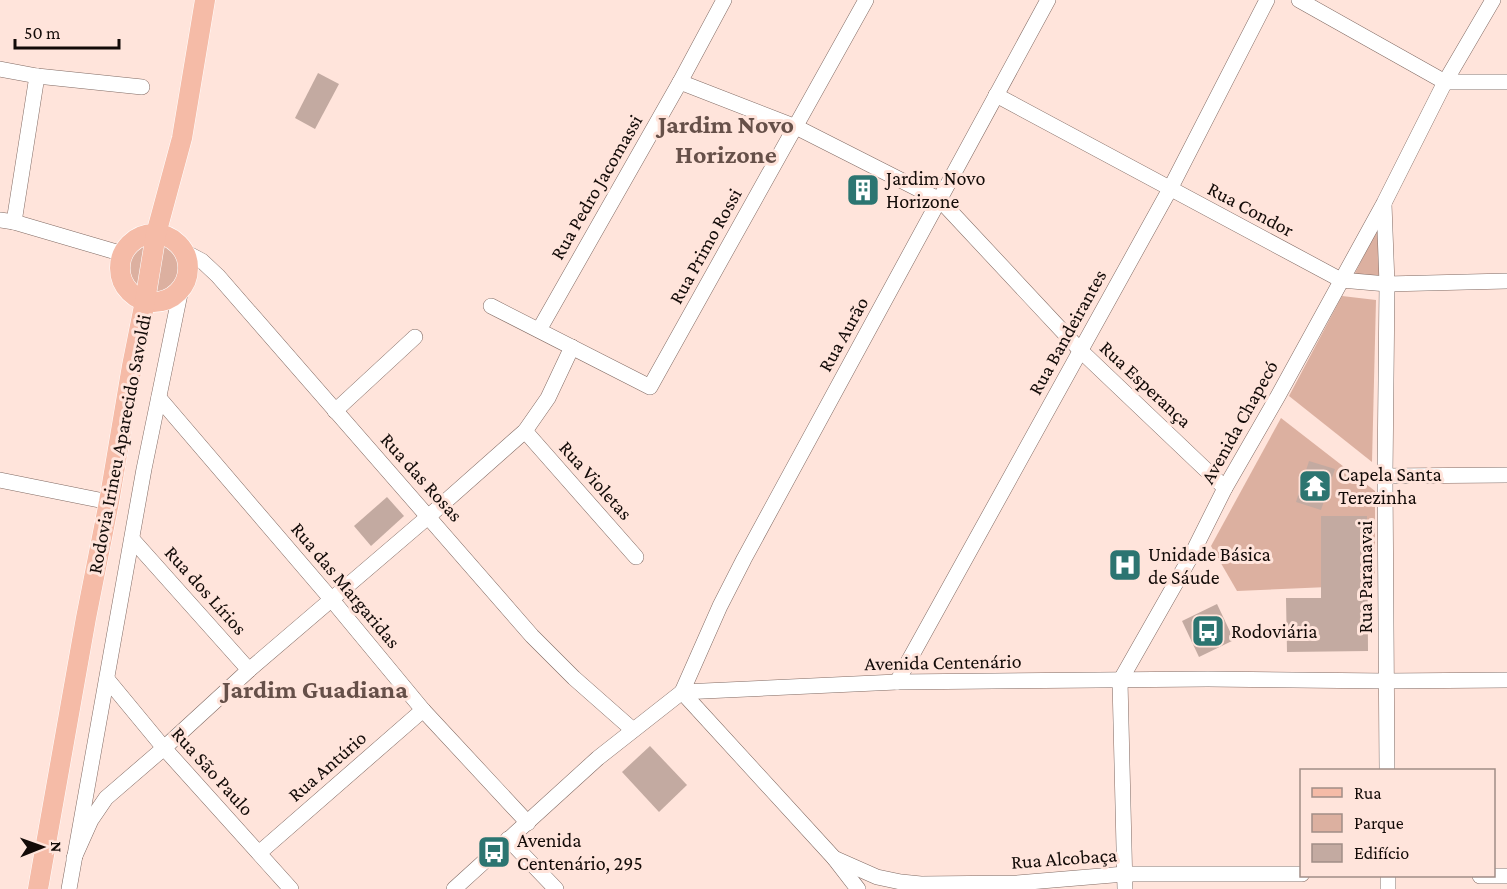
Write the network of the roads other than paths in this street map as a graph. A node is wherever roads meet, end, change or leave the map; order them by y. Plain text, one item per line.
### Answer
1 (205, 0) edge
2 (724, 0) edge
3 (866, 0) edge
4 (1048, 0) edge
5 (1267, 0) edge
6 (1299, 0) edge
7 (1493, 0) edge
8 (0, 69) edge
9 (37, 76) junction
10 (680, 82) junction
11 (1444, 82) junction
12 (1507, 82) edge
13 (142, 87) dead end
14 (996, 95) junction
15 (796, 127) junction
16 (1170, 189) junction
17 (940, 200) junction
18 (1384, 203) junction
19 (7, 221) edge
20 (156, 234) junction
21 (183, 251) junction
22 (123, 254) junction
23 (1341, 280) junction
24 (1507, 281) edge
25 (1387, 284) junction
26 (181, 289) junction
27 (145, 301) junction
28 (491, 306) dead end
29 (539, 330) junction
30 (415, 337) dead end
31 (572, 347) junction
32 (1081, 351) junction
33 (159, 398) junction
34 (335, 411) junction
35 (525, 431) junction
36 (1507, 475) edge
37 (1385, 476) junction
38 (0, 480) edge
39 (1225, 488) junction
40 (109, 502) junction
41 (429, 516) junction
42 (132, 539) junction
43 (636, 557) dead end
44 (332, 600) junction
45 (249, 670) junction
46 (107, 679) junction
47 (1507, 680) edge
48 (1120, 681) junction
49 (1386, 681) junction
50 (897, 682) junction
51 (682, 692) junction
52 (423, 710) junction
53 (633, 730) junction
54 (164, 748) junction
55 (1387, 769) edge
56 (528, 823) junction
57 (508, 839) junction
58 (258, 854) junction
59 (74, 858) junction
60 (834, 858) junction
61 (1300, 874) edge
62 (1125, 882) edge
63 (38, 889) edge
64 (69, 889) edge
65 (291, 889) edge
66 (454, 889) edge
67 (556, 889) edge
68 (858, 889) edge

1 - 20 main road, Rodovia Irineu Aparecido Savoldi
2 - 10 street, Rua Pedro Jacomassi
3 - 15 street, Rua Primo Rossi
4 - 14 street, Rua Aurão
5 - 16 street, Rua Bandeirantes
6 - 11 street
7 - 11 street, Avenida Chapecó
8 - 9 street
9 - 13 street
9 - 19 street
10 - 15 street, Rua Esperança
10 - 29 street, Rua Pedro Jacomassi
11 - 12 street
11 - 18 street, Avenida Chapecó
14 - 16 street, Rua Condor
14 - 17 street, Rua Aurão
15 - 17 street, Rua Esperança
15 - 31 street, Rua Primo Rossi
16 - 23 street, Rua Condor
16 - 32 street, Rua Bandeirantes
17 - 32 street, Rua Esperança
17 - 51 street, Rua Aurão
18 - 23 street, Avenida Chapecó
18 - 25 street, Rua Paranavai
19 - 22 street
20 - 21 main road
20 - 22 main road
20 - 27 main road, Rodovia Irineu Aparecido Savoldi
21 - 26 main road
21 - 34 street, Rua das Rosas
22 - 27 main road
23 - 25 street, Rua Condor
23 - 39 street, Avenida Chapecó
24 - 25 street, Rua Condor
25 - 37 street, Rua Paranavai
26 - 27 main road
26 - 33 street
27 - 40 main road, Rodovia Irineu Aparecido Savoldi
28 - 29 street
29 - 31 street
30 - 34 street
31 - 35 street
32 - 39 street, Rua Esperança
32 - 50 street, Rua Bandeirantes
33 - 42 street
33 - 44 street, Rua das Margaridas
34 - 41 street, Rua das Rosas
35 - 41 street
35 - 43 street, Rua Violetas
36 - 37 street
37 - 49 street, Rua Paranavai
38 - 40 street
39 - 48 street, Avenida Chapecó
40 - 63 main road, Rodovia Irineu Aparecido Savoldi
41 - 44 street
41 - 53 street, Rua das Rosas
42 - 45 street, Rua dos Lírios
42 - 46 street
44 - 45 street
44 - 52 street, Rua das Margaridas
45 - 54 street
46 - 54 street, Rua São Paulo
46 - 59 street
47 - 49 street, Avenida Centenário
48 - 49 street, Avenida Centenário
48 - 50 street, Avenida Centenário
48 - 62 street
49 - 55 street, Rua Paranavai
50 - 51 street, Avenida Centenário
51 - 53 street
51 - 60 street
52 - 56 street, Rua das Margaridas
52 - 58 street, Rua Antúrio
53 - 56 street
54 - 58 street, Rua São Paulo
54 - 59 street
56 - 57 street
57 - 66 street
57 - 67 street
58 - 65 street, Rua São Paulo
59 - 64 street
60 - 62 street, Rua Alcobaça
60 - 68 street
61 - 62 street, Rua Alcobaça

